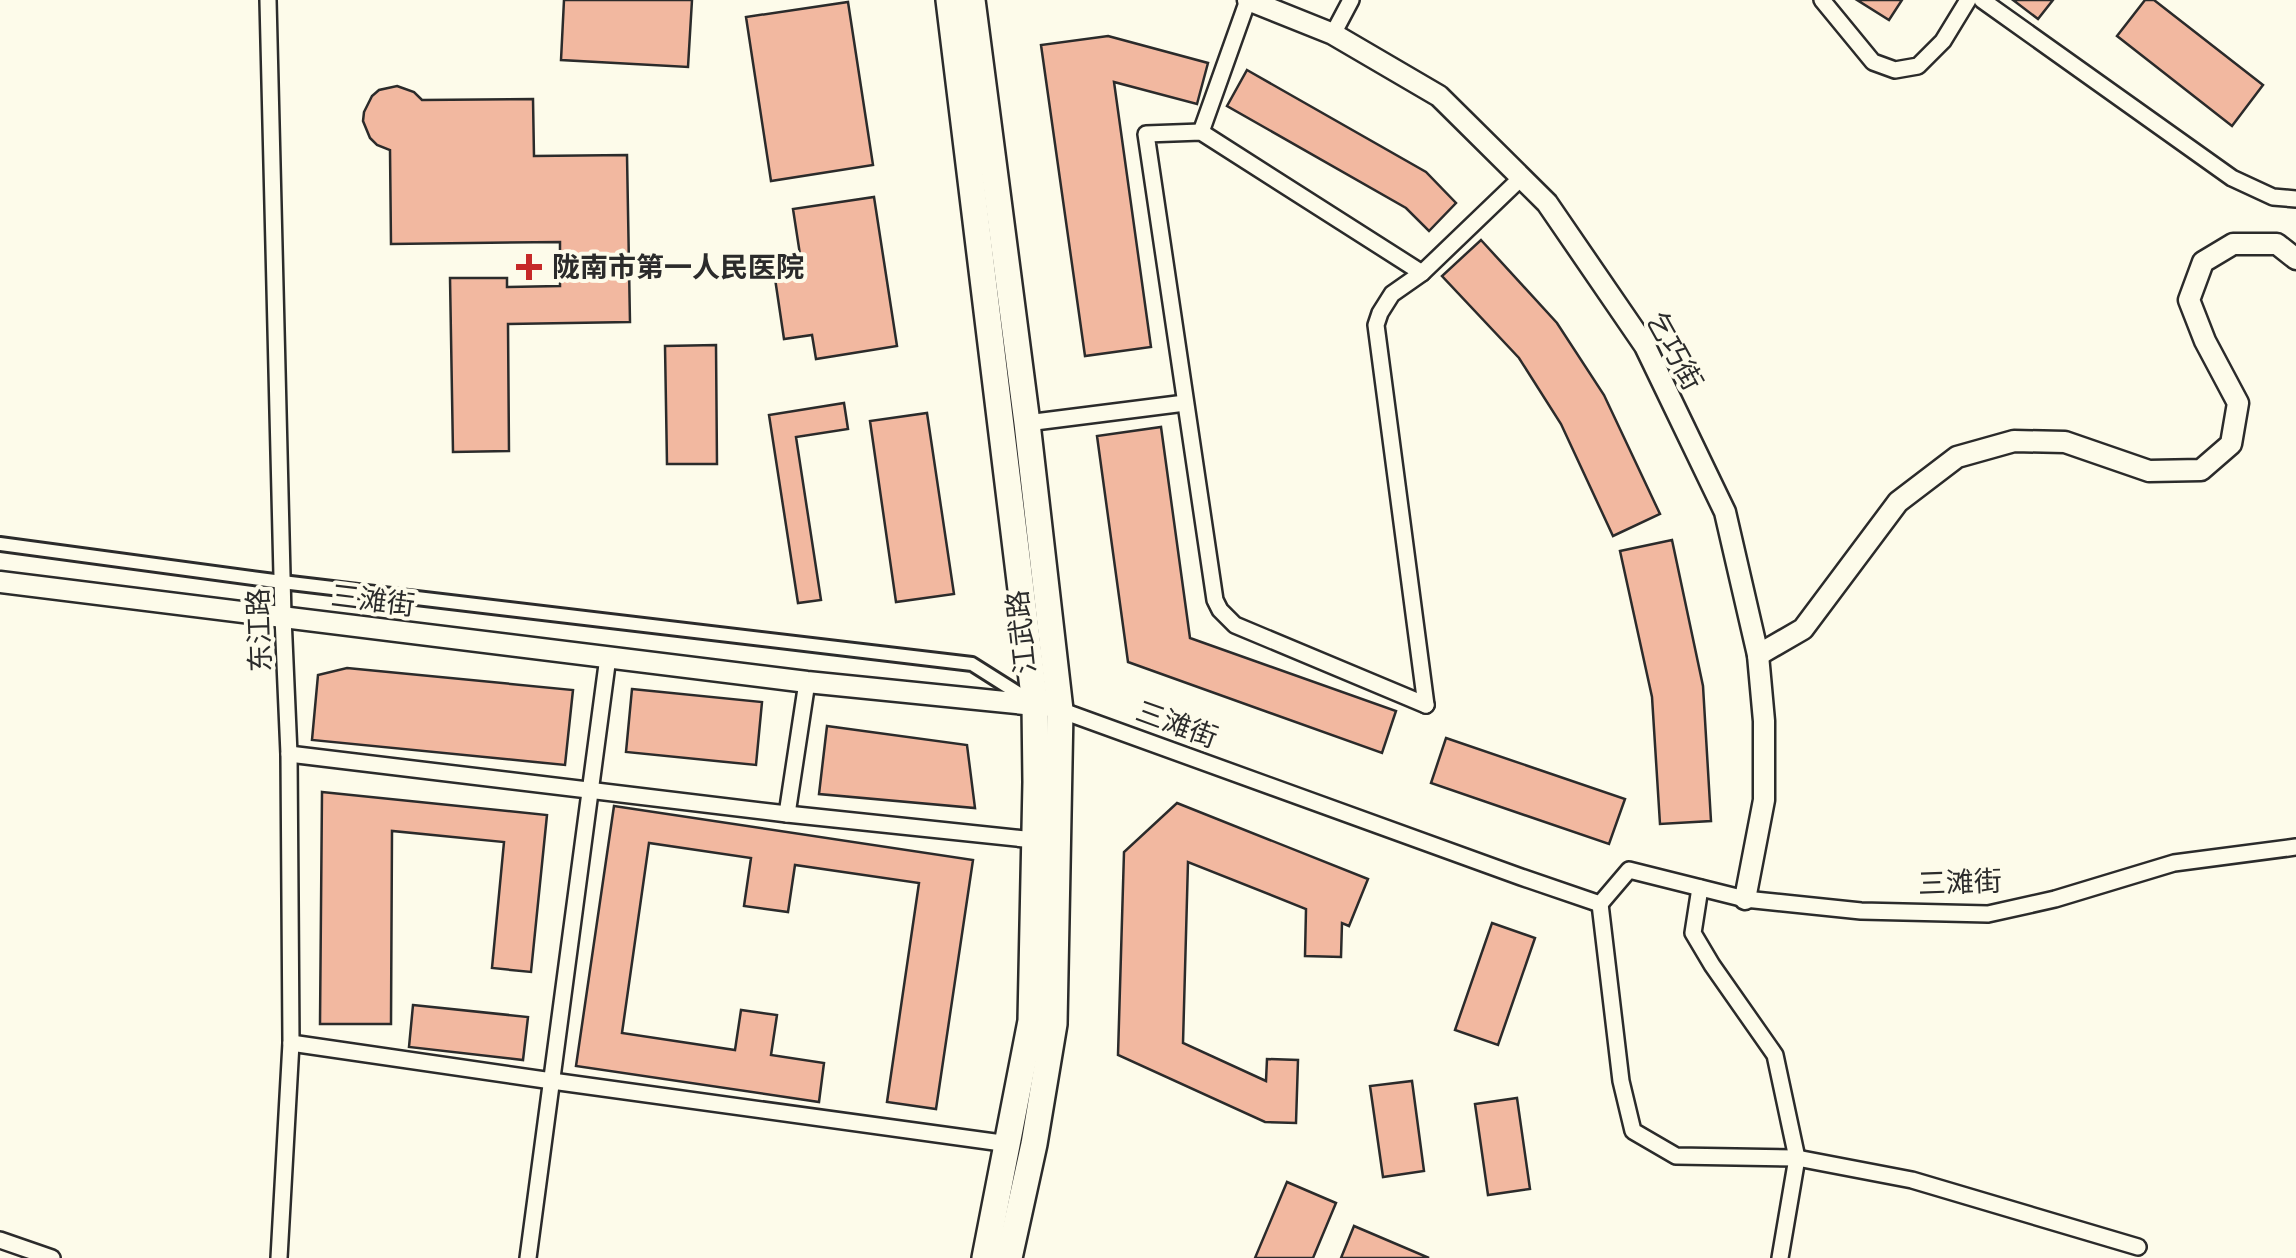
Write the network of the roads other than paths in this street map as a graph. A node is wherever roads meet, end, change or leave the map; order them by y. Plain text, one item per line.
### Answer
1 (268, 0) edge
2 (949, 0) edge
3 (972, 0) edge
4 (1248, 0) edge
5 (1351, 0) edge
6 (1822, 0) edge
7 (1968, 0) edge
8 (1982, 0) edge
9 (1333, 34) junction
10 (1201, 132) junction
11 (1521, 178) junction
12 (2296, 199) edge
13 (2296, 259) edge
14 (1422, 272) junction
15 (1186, 403) junction
16 (1027, 423) junction
17 (0, 544) edge
18 (0, 582) edge
19 (282, 582) junction
20 (282, 617) junction
21 (1758, 655) junction
22 (608, 657) junction
23 (808, 682) junction
24 (1047, 707) junction
25 (289, 754) junction
26 (590, 791) junction
27 (787, 814) junction
28 (1034, 840) junction
29 (2296, 847) edge
30 (1700, 888) junction
31 (1744, 900) junction
32 (1600, 904) junction
33 (291, 1043) junction
34 (552, 1081) junction
35 (1008, 1144) junction
36 (1796, 1158) junction
37 (0, 1240) edge
38 (2138, 1247) dead end
39 (52, 1258) edge
40 (279, 1258) edge
41 (528, 1258) edge
42 (985, 1258) edge
43 (1009, 1258) edge
44 (1780, 1258) edge

1 - 19 street, 东江路
2 - 24 main road, 江武路
3 - 16 main road, 江武路
4 - 9 street, 乞巧街
4 - 10 street
5 - 9 street
6 - 7 street
8 - 12 street
9 - 11 street, 乞巧街
10 - 14 street
10 - 15 street
11 - 14 street
11 - 21 street, 乞巧街
13 - 21 street
14 - 15 street
15 - 16 street
16 - 24 main road, 江武路
17 - 19 street
18 - 20 street, 三滩街
19 - 20 street, 东江路
19 - 24 street
20 - 22 street, 三滩街
20 - 25 street, 东江路
21 - 31 street, 乞巧街
22 - 23 street, 三滩街
22 - 26 street
23 - 24 street, 三滩街
23 - 27 street
24 - 28 main road, 江武路
24 - 32 street, 三滩街
24 - 43 main road, 江武路
25 - 26 street
25 - 33 street, 东江路
26 - 27 street
26 - 34 street
27 - 28 street
28 - 35 main road, 江武路
29 - 31 street, 三滩街
30 - 31 street, 三滩街
30 - 32 street, 三滩街
30 - 36 street
32 - 36 street
33 - 34 street
33 - 40 street, 东江路
34 - 35 street
34 - 41 street
35 - 42 main road, 江武路
36 - 38 street
36 - 44 street
37 - 39 street

